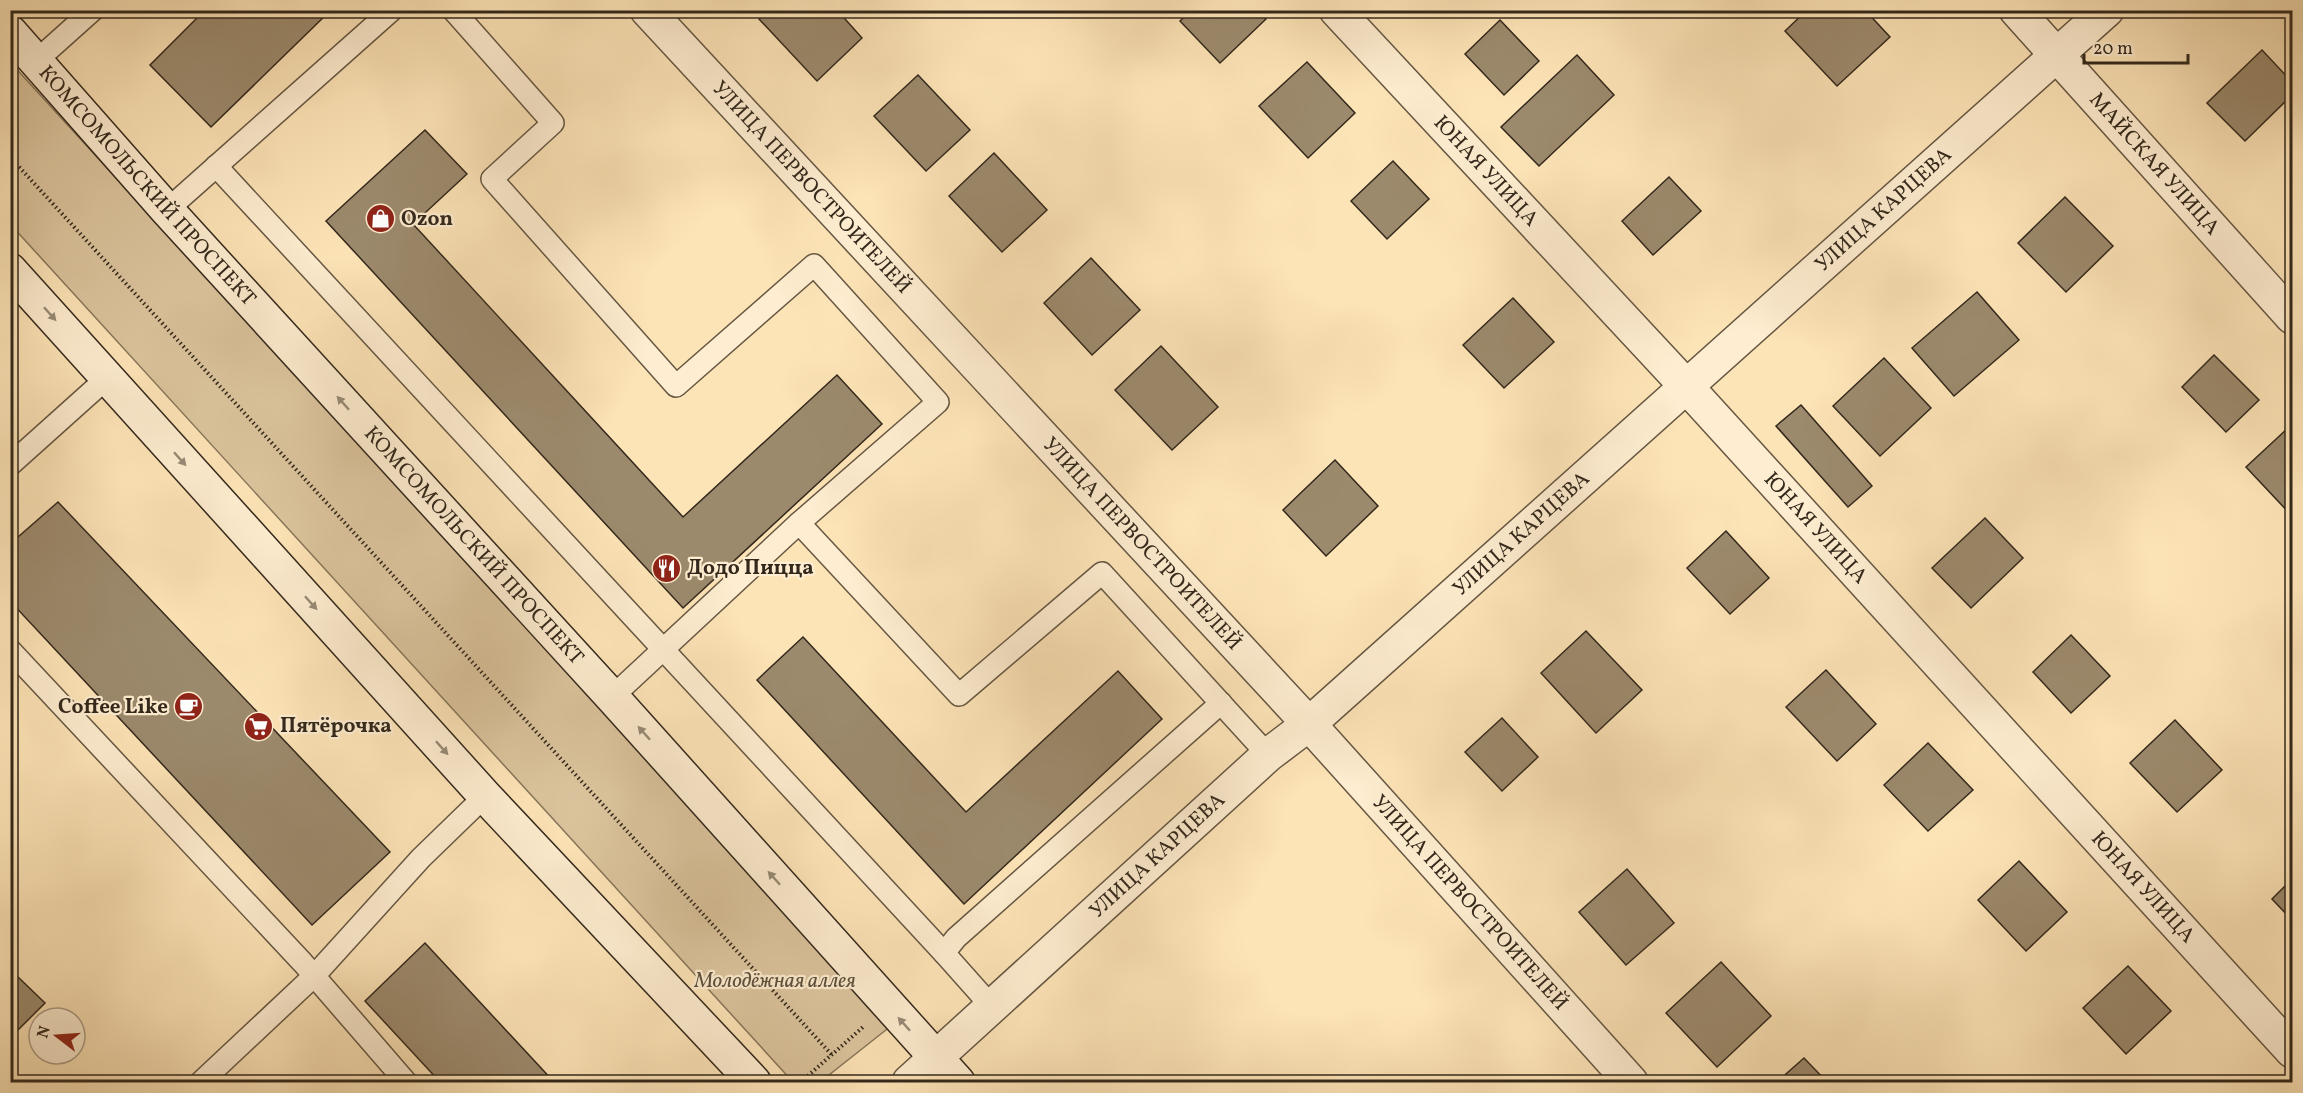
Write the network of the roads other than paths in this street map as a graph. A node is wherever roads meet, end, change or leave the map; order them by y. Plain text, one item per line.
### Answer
1 (93, 10) edge
2 (392, 10) edge
3 (453, 10) edge
4 (647, 10) edge
5 (1335, 10) edge
6 (2016, 10) edge
7 (2107, 10) edge
8 (10, 32) edge
9 (2058, 56) junction
10 (36, 61) junction
11 (216, 166) junction
12 (167, 210) junction
13 (10, 270) edge
14 (2292, 317) edge
15 (107, 378) junction
16 (1686, 386) junction
17 (10, 465) edge
18 (799, 523) junction
19 (664, 649) junction
20 (10, 650) edge
21 (612, 697) junction
22 (1221, 703) junction
23 (1309, 724) junction
24 (1269, 755) junction
25 (485, 796) junction
26 (944, 953) junction
27 (314, 976) junction
28 (992, 1006) junction
29 (2292, 1051) edge
30 (935, 1059) junction
31 (201, 1083) edge
32 (406, 1083) edge
33 (754, 1083) edge
34 (909, 1083) edge
35 (958, 1083) edge
36 (1631, 1083) edge

1 - 10 lane
2 - 11 lane
3 - 18 lane
4 - 23 street, УЛИЦА ПЕРВОСТРОИТЕЛЕЙ
5 - 16 street, ЮНАЯ УЛИЦА
6 - 9 street, МАЙСКАЯ УЛИЦА
7 - 9 street, УЛИЦА КАРЦЕВА
8 - 10 street, КОМСОМОЛЬСКИЙ ПРОСПЕКТ
9 - 14 street, МАЙСКАЯ УЛИЦА
9 - 16 street, УЛИЦА КАРЦЕВА
10 - 12 street, КОМСОМОЛЬСКИЙ ПРОСПЕКТ
11 - 12 lane
11 - 19 lane
21 -> 12 street, КОМСОМОЛЬСКИЙ ПРОСПЕКТ
13 -> 15 street
15 - 17 lane
15 -> 25 street
16 - 23 street, УЛИЦА КАРЦЕВА
16 - 29 street, ЮНАЯ УЛИЦА
18 - 19 lane
18 - 22 lane
19 - 21 lane
19 - 26 lane
20 - 27 lane
30 -> 21 street, КОМСОМОЛЬСКИЙ ПРОСПЕКТ
22 - 24 lane
22 - 26 lane
23 - 24 street, УЛИЦА КАРЦЕВА
23 - 36 street, УЛИЦА ПЕРВОСТРОИТЕЛЕЙ
24 - 28 street, УЛИЦА КАРЦЕВА
25 - 27 lane
25 - 33 street
26 - 28 lane
27 - 31 lane
27 - 32 lane
28 - 30 street, УЛИЦА КАРЦЕВА
30 - 34 street
30 - 35 street, КОМСОМОЛЬСКИЙ ПРОСПЕКТ

